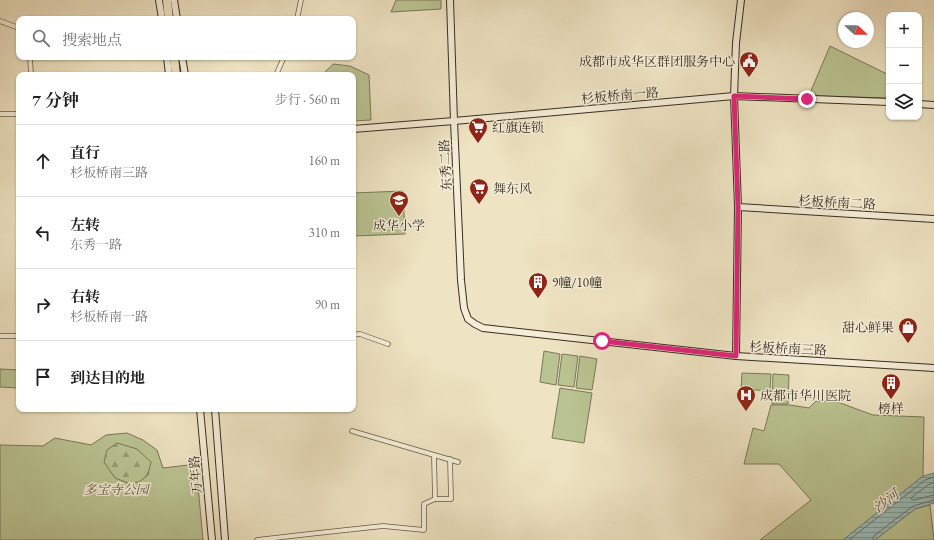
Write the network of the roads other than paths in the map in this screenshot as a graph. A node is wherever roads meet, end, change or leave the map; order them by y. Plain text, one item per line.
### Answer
1 (159, 0) edge
2 (167, 0) edge
3 (174, 0) edge
4 (301, 0) edge
5 (450, 0) edge
6 (741, 0) edge
7 (162, 16) edge
8 (169, 16) edge
9 (177, 16) edge
10 (298, 16) edge
11 (0, 21) edge
12 (16, 27) edge
13 (30, 60) edge
14 (167, 60) edge
15 (174, 60) edge
16 (182, 60) edge
17 (283, 60) edge
18 (31, 72) edge
19 (169, 72) edge
20 (176, 72) edge
21 (184, 72) edge
22 (277, 72) edge
23 (734, 96) junction
24 (886, 102) edge
25 (922, 104) edge
26 (934, 105) edge
27 (0, 114) edge
28 (16, 114) edge
29 (454, 121) junction
30 (356, 129) edge
31 (738, 207) junction
32 (934, 219) edge
33 (475, 324) joint
34 (356, 335) edge
35 (0, 336) edge
36 (16, 336) edge
37 (388, 344) dead end
38 (736, 356) junction
39 (934, 368) edge
40 (200, 412) edge
41 (215, 412) edge
42 (352, 431) dead end
43 (434, 454) junction
44 (450, 459) junction
45 (458, 462) dead end
46 (435, 499) junction
47 (212, 540) edge
48 (225, 540) edge
49 (258, 540) edge

1 - 7 street
2 - 8 highway
3 - 9 street
4 - 10 street
5 - 29 street, 东秀二路
6 - 23 street
11 - 12 street
13 - 18 street
14 - 19 street
15 - 20 highway
16 - 21 street
17 - 22 street
23 - 24 street, 杉板桥南一路
23 - 29 street, 杉板桥南一路
23 - 31 street
25 - 26 street
27 - 28 street
29 - 30 street, 杉板桥南一路
29 - 33 street, 东秀二路
31 - 32 street, 杉板桥南二路
31 - 38 street
33 - 38 street, 杉板桥南三路
34 - 37 street
35 - 36 street
38 - 39 street, 杉板桥南三路
40 - 47 street, 万年路
41 - 48 street, 万年路
42 - 43 street
43 - 44 street
43 - 46 street
44 - 45 street
44 - 46 street
46 - 49 street

